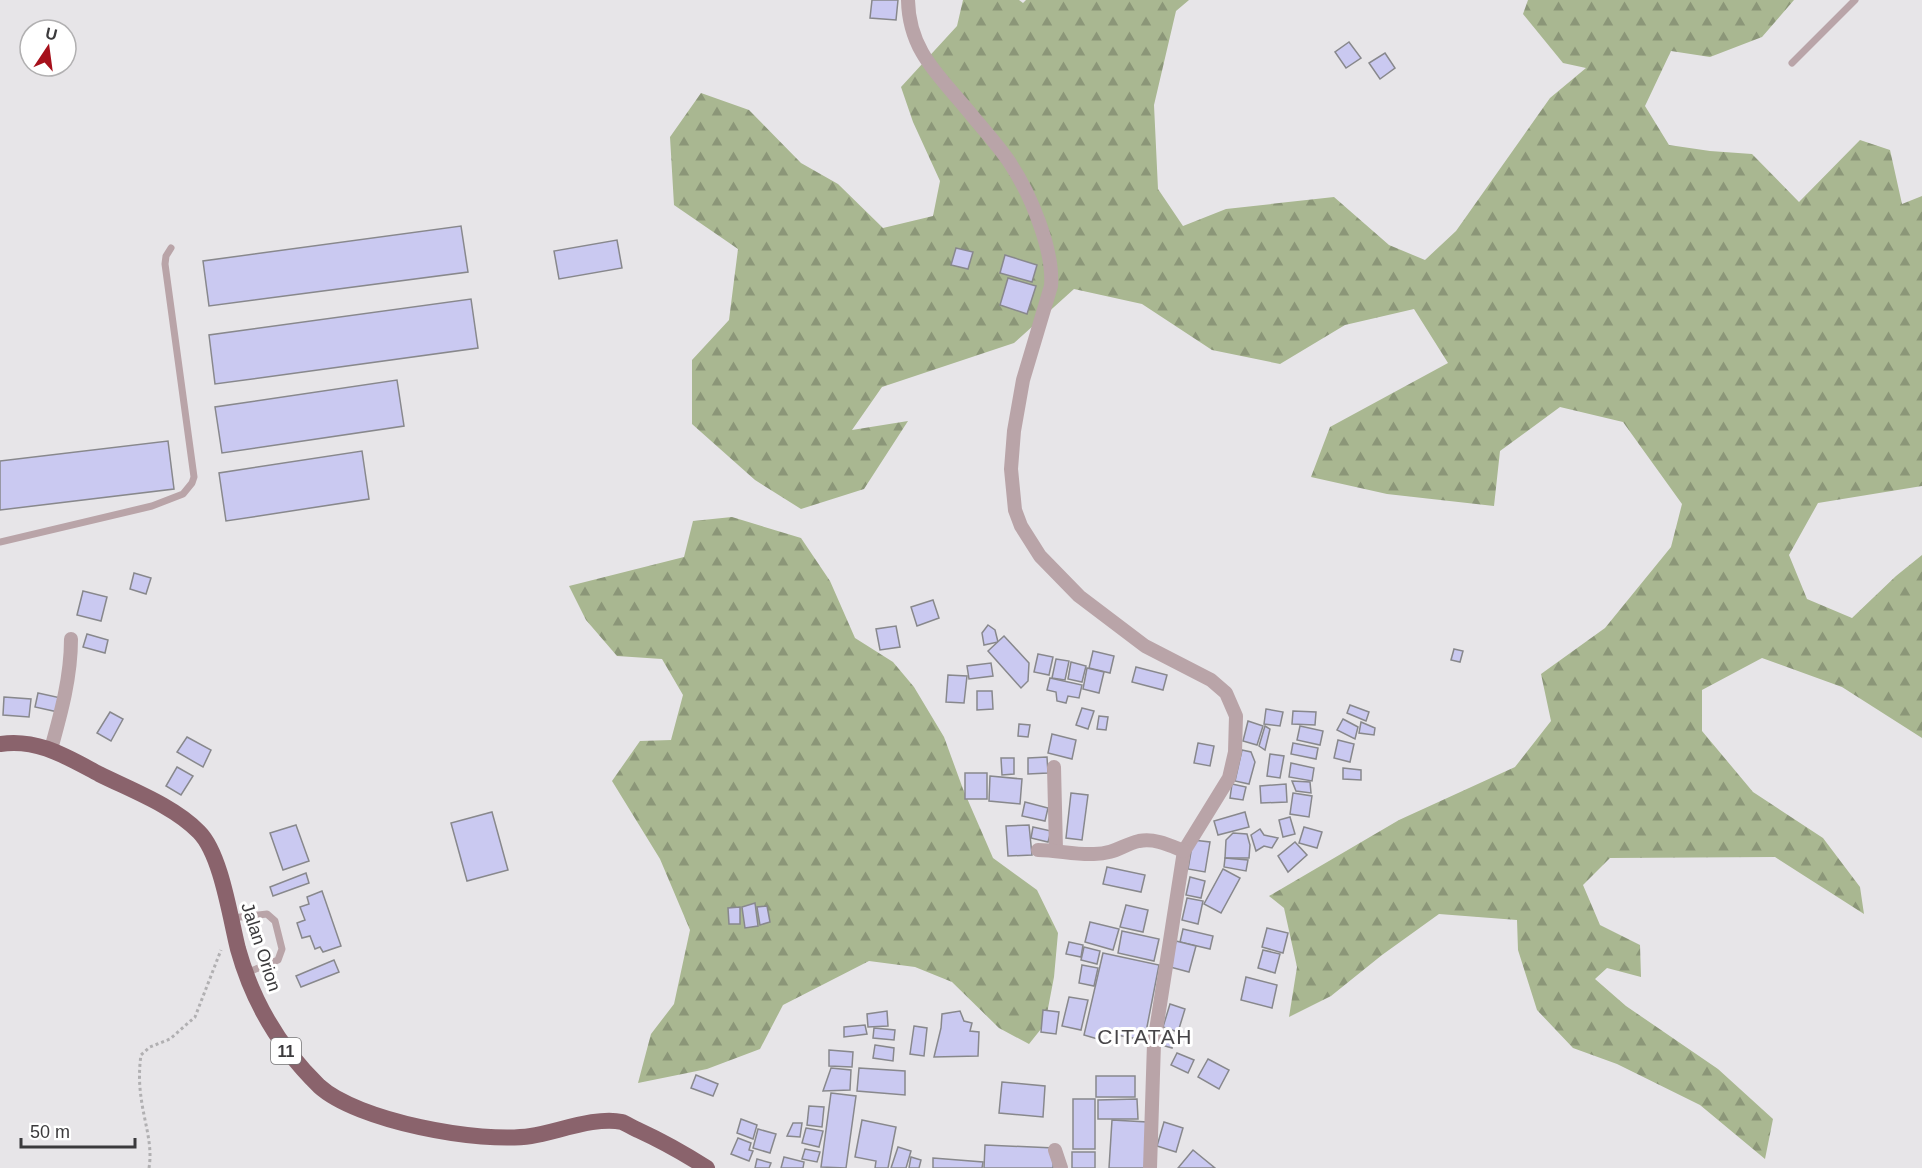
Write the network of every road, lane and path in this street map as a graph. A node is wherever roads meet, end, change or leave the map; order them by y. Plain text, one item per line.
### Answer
1 (908, 0) edge
2 (1855, 0) edge
3 (1792, 63) dead end
4 (171, 248) dead end
5 (0, 543) edge
6 (71, 639) dead end
7 (0, 744) edge
8 (51, 749) junction
9 (1054, 767) dead end
10 (1038, 850) dead end
11 (1056, 850) junction
12 (1184, 852) junction
13 (231, 921) junction
14 (246, 973) junction
15 (1055, 1150) dead end
16 (149, 1168) edge
17 (707, 1168) edge
18 (1060, 1168) edge
19 (1150, 1168) edge

1 - 12 street
2 - 3 lane
4 - 5 lane
6 - 8 street
7 - 8 highway, Jalan Orion / 11
8 - 13 highway, Jalan Orion / 11
9 - 11 street
10 - 11 street
11 - 12 street
12 - 19 street
13 - 14 highway, Jalan Orion / 11
13 - 14 lane
13 - 16 path
14 - 17 highway, Jalan Orion / 11
15 - 18 street

